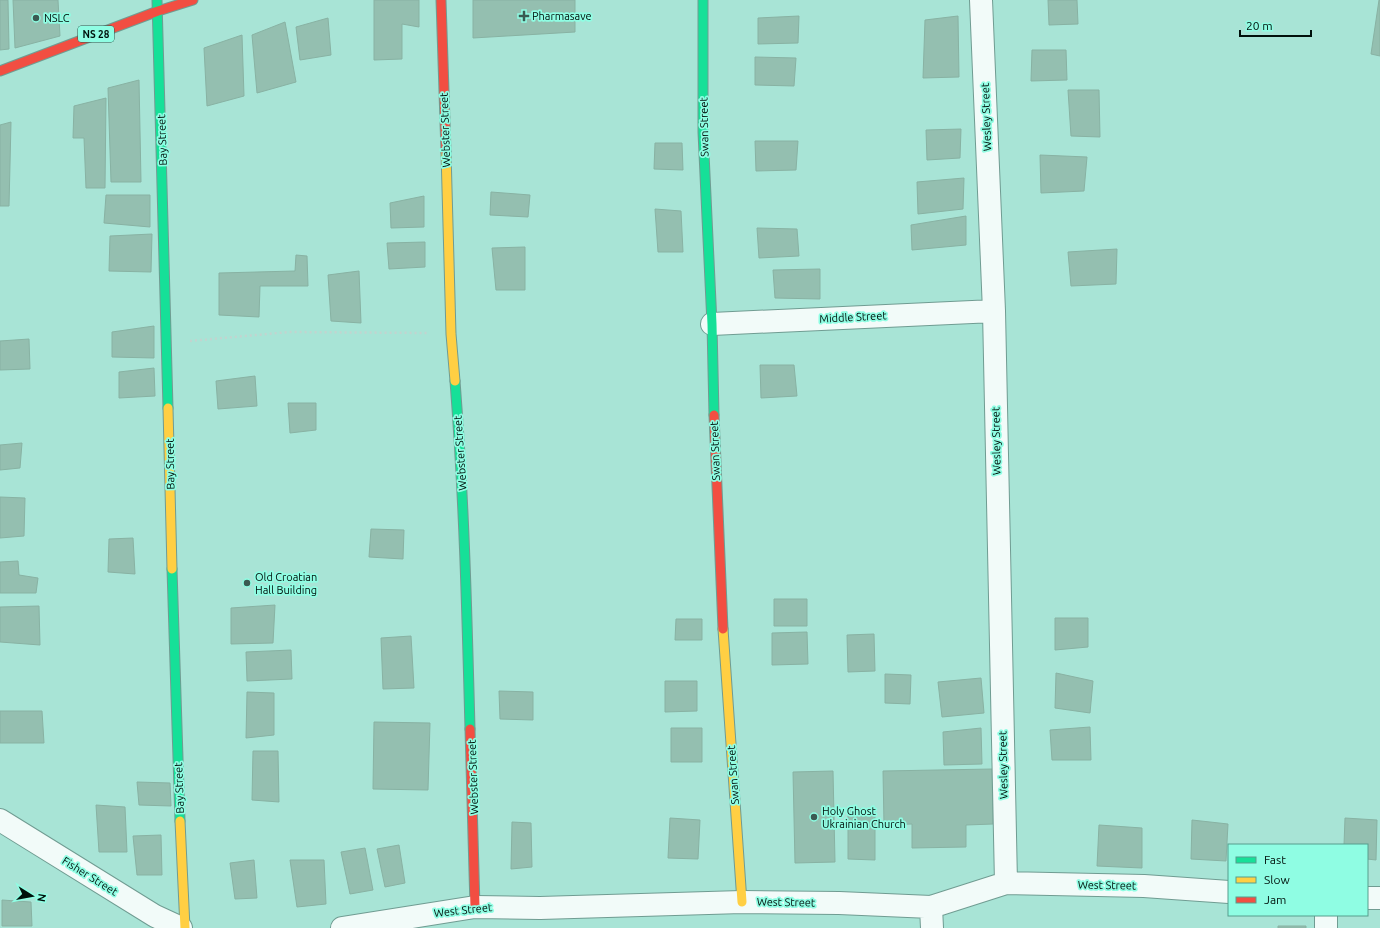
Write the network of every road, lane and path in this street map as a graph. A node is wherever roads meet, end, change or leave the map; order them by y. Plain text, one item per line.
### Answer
1 (157, 0) edge
2 (193, 0) edge
3 (442, 0) edge
4 (703, 0) edge
5 (981, 0) edge
6 (158, 11) junction
7 (0, 72) edge
8 (994, 311) junction
9 (712, 324) junction
10 (451, 334) junction
11 (167, 343) junction
12 (0, 820) edge
13 (1006, 883) junction
14 (1228, 892) edge
15 (1368, 898) edge
16 (1380, 898) edge
17 (742, 902) junction
18 (475, 907) junction
19 (931, 907) junction
20 (1326, 916) edge
21 (181, 928) edge
22 (184, 928) edge
23 (342, 928) edge
24 (932, 928) edge
25 (1326, 928) edge

1 - 6 street, Bay Street
2 - 6 street, NS 28
3 - 10 street, Webster Street
4 - 9 street, Swan Street
5 - 8 street, Wesley Street
6 - 7 street, NS 28
6 - 11 street, Bay Street
8 - 9 street, Middle Street
8 - 13 street, Wesley Street
9 - 17 street, Swan Street
10 - 11 path
10 - 18 street, Webster Street
11 - 22 street, Bay Street
12 - 21 street, Fisher Street
13 - 14 street, West Street
13 - 19 street, West Street
15 - 16 street
17 - 18 street, West Street
17 - 19 street, West Street
18 - 23 street, West Street
19 - 24 street
20 - 25 street

